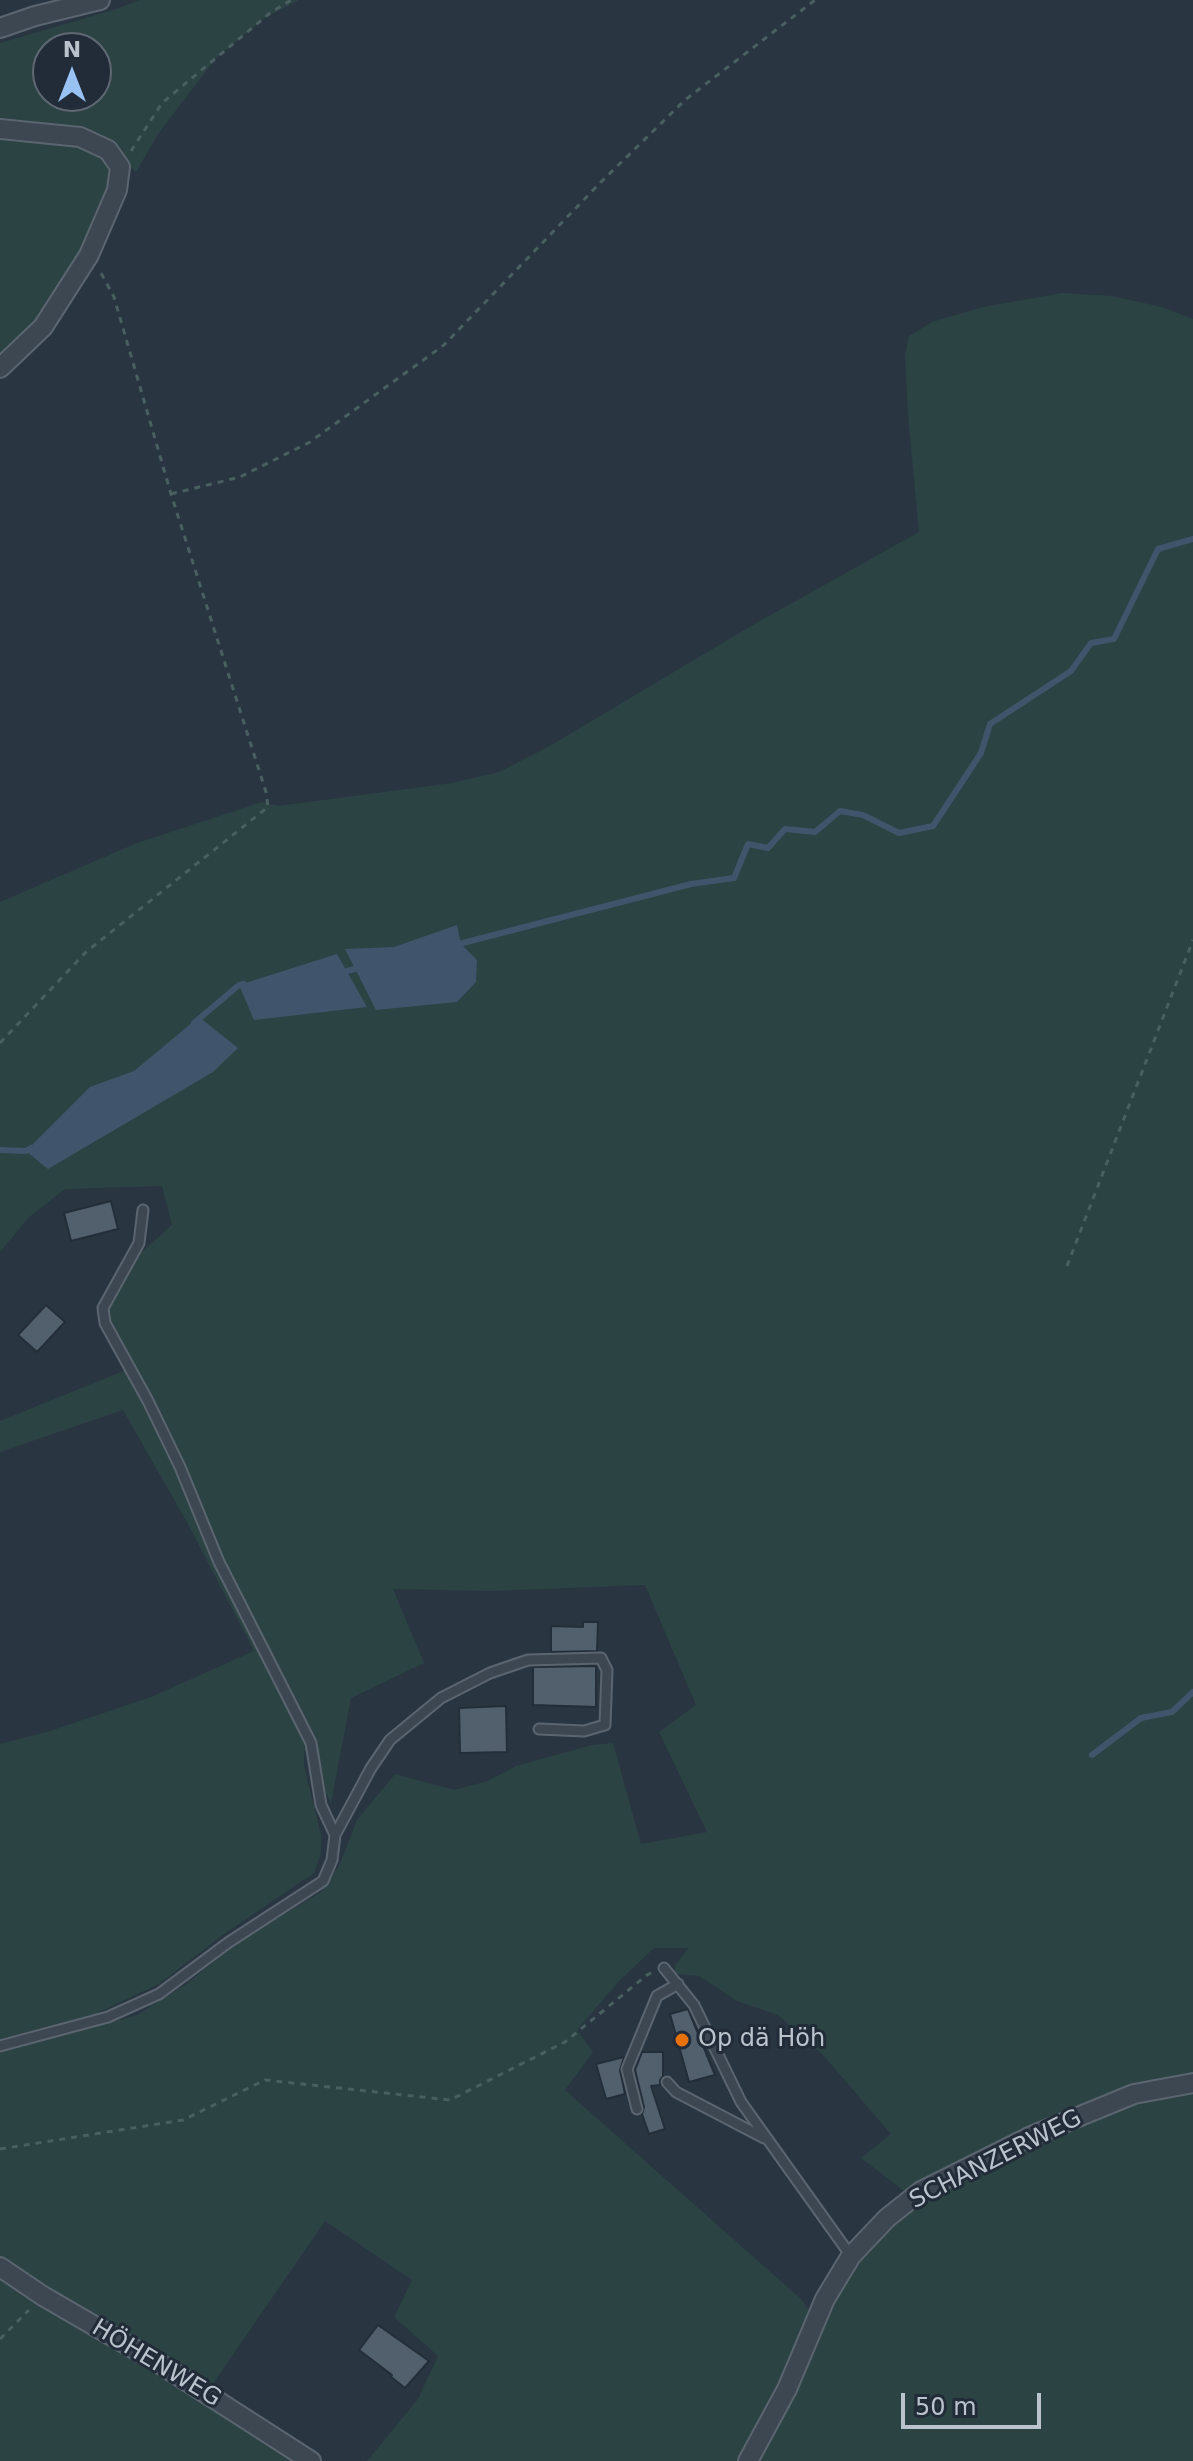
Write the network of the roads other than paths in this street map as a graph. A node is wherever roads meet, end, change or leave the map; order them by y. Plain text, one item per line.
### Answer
1 (100, 0) edge
2 (0, 28) edge
3 (0, 129) edge
4 (0, 368) edge
5 (143, 1210) dead end
6 (539, 1729) dead end
7 (335, 1835) junction
8 (664, 1968) road end
9 (678, 1984) junction
10 (0, 2046) edge
11 (667, 2082) dead end
12 (1193, 2083) edge
13 (637, 2109) dead end
14 (766, 2139) junction
15 (851, 2256) junction
16 (0, 2267) edge
17 (311, 2461) edge
18 (748, 2461) edge

1 - 2 street
3 - 4 street
5 - 7 lane
6 - 7 lane
7 - 10 lane
8 - 9 lane
9 - 13 lane
9 - 14 lane
11 - 14 lane
12 - 15 street, SCHANZERWEG
14 - 15 lane
15 - 18 street, SCHANZERWEG
16 - 17 street, HÖHENWEG

